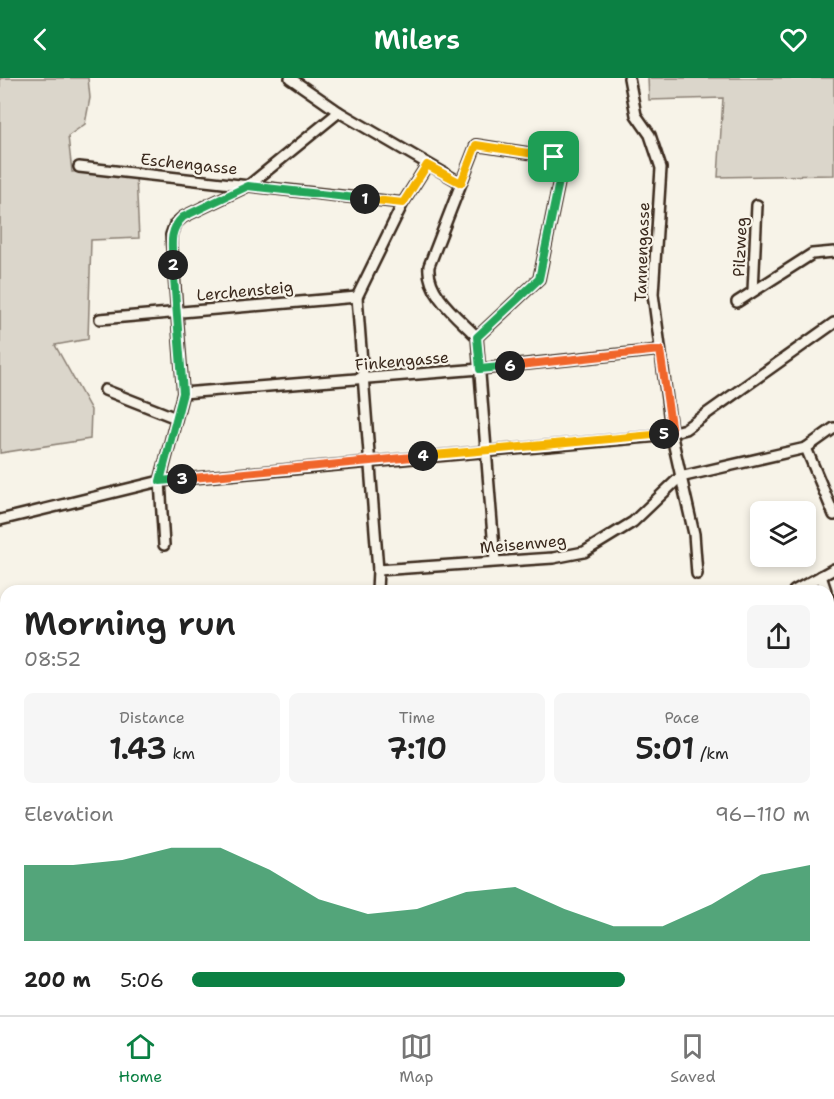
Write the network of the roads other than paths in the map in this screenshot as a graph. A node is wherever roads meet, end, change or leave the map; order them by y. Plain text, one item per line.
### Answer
1 (290, 78) edge
2 (629, 78) edge
3 (339, 112) junction
4 (427, 165) junction
5 (80, 167) dead end
6 (461, 183) junction
7 (248, 186) junction
8 (403, 203) junction
9 (757, 205) dead end
10 (834, 252) edge
11 (753, 291) junction
12 (357, 297) junction
13 (737, 302) dead end
14 (176, 312) junction
15 (100, 319) dead end
16 (834, 323) edge
17 (477, 337) junction
18 (660, 350) junction
19 (480, 369) junction
20 (362, 379) junction
21 (105, 390) dead end
22 (183, 393) junction
23 (176, 418) junction
24 (834, 428) edge
25 (672, 432) junction
26 (806, 448) junction
27 (487, 451) junction
28 (369, 461) junction
29 (680, 477) junction
30 (160, 481) junction
31 (834, 516) edge
32 (0, 520) edge
33 (164, 545) dead end
34 (495, 561) junction
35 (378, 570) junction
36 (834, 570) edge
37 (697, 574) dead end
38 (821, 576) junction
39 (377, 585) edge
40 (805, 585) edge
41 (824, 585) edge

1 - 3 street
2 - 18 street, Tannengasse
3 - 4 street
3 - 7 street
4 - 6 street
4 - 8 street
5 - 7 street, Eschengasse
6 - 17 street
6 - 17 street
7 - 8 street, Eschengasse
7 - 14 street
8 - 12 street
9 - 11 street, Pilzweg
10 - 11 street, Pilzweg
11 - 13 street, Pilzweg
12 - 14 street, Lerchensteig
12 - 20 street
14 - 15 street, Lerchensteig
14 - 22 street
16 - 25 street
17 - 19 street
18 - 19 street, Finkengasse
18 - 25 street, Tannengasse
19 - 20 street, Finkengasse
19 - 27 street
20 - 22 street, Finkengasse
20 - 28 street
21 - 23 street
22 - 23 street
23 - 30 street
24 - 26 street
25 - 27 street
25 - 29 street
26 - 29 street
26 - 31 street
27 - 28 street
27 - 34 street
28 - 30 street
28 - 35 street
29 - 34 street, Meisenweg
29 - 37 street
30 - 32 street
30 - 33 street
34 - 35 street, Meisenweg
35 - 39 street
36 - 38 street
38 - 40 street
38 - 41 street

